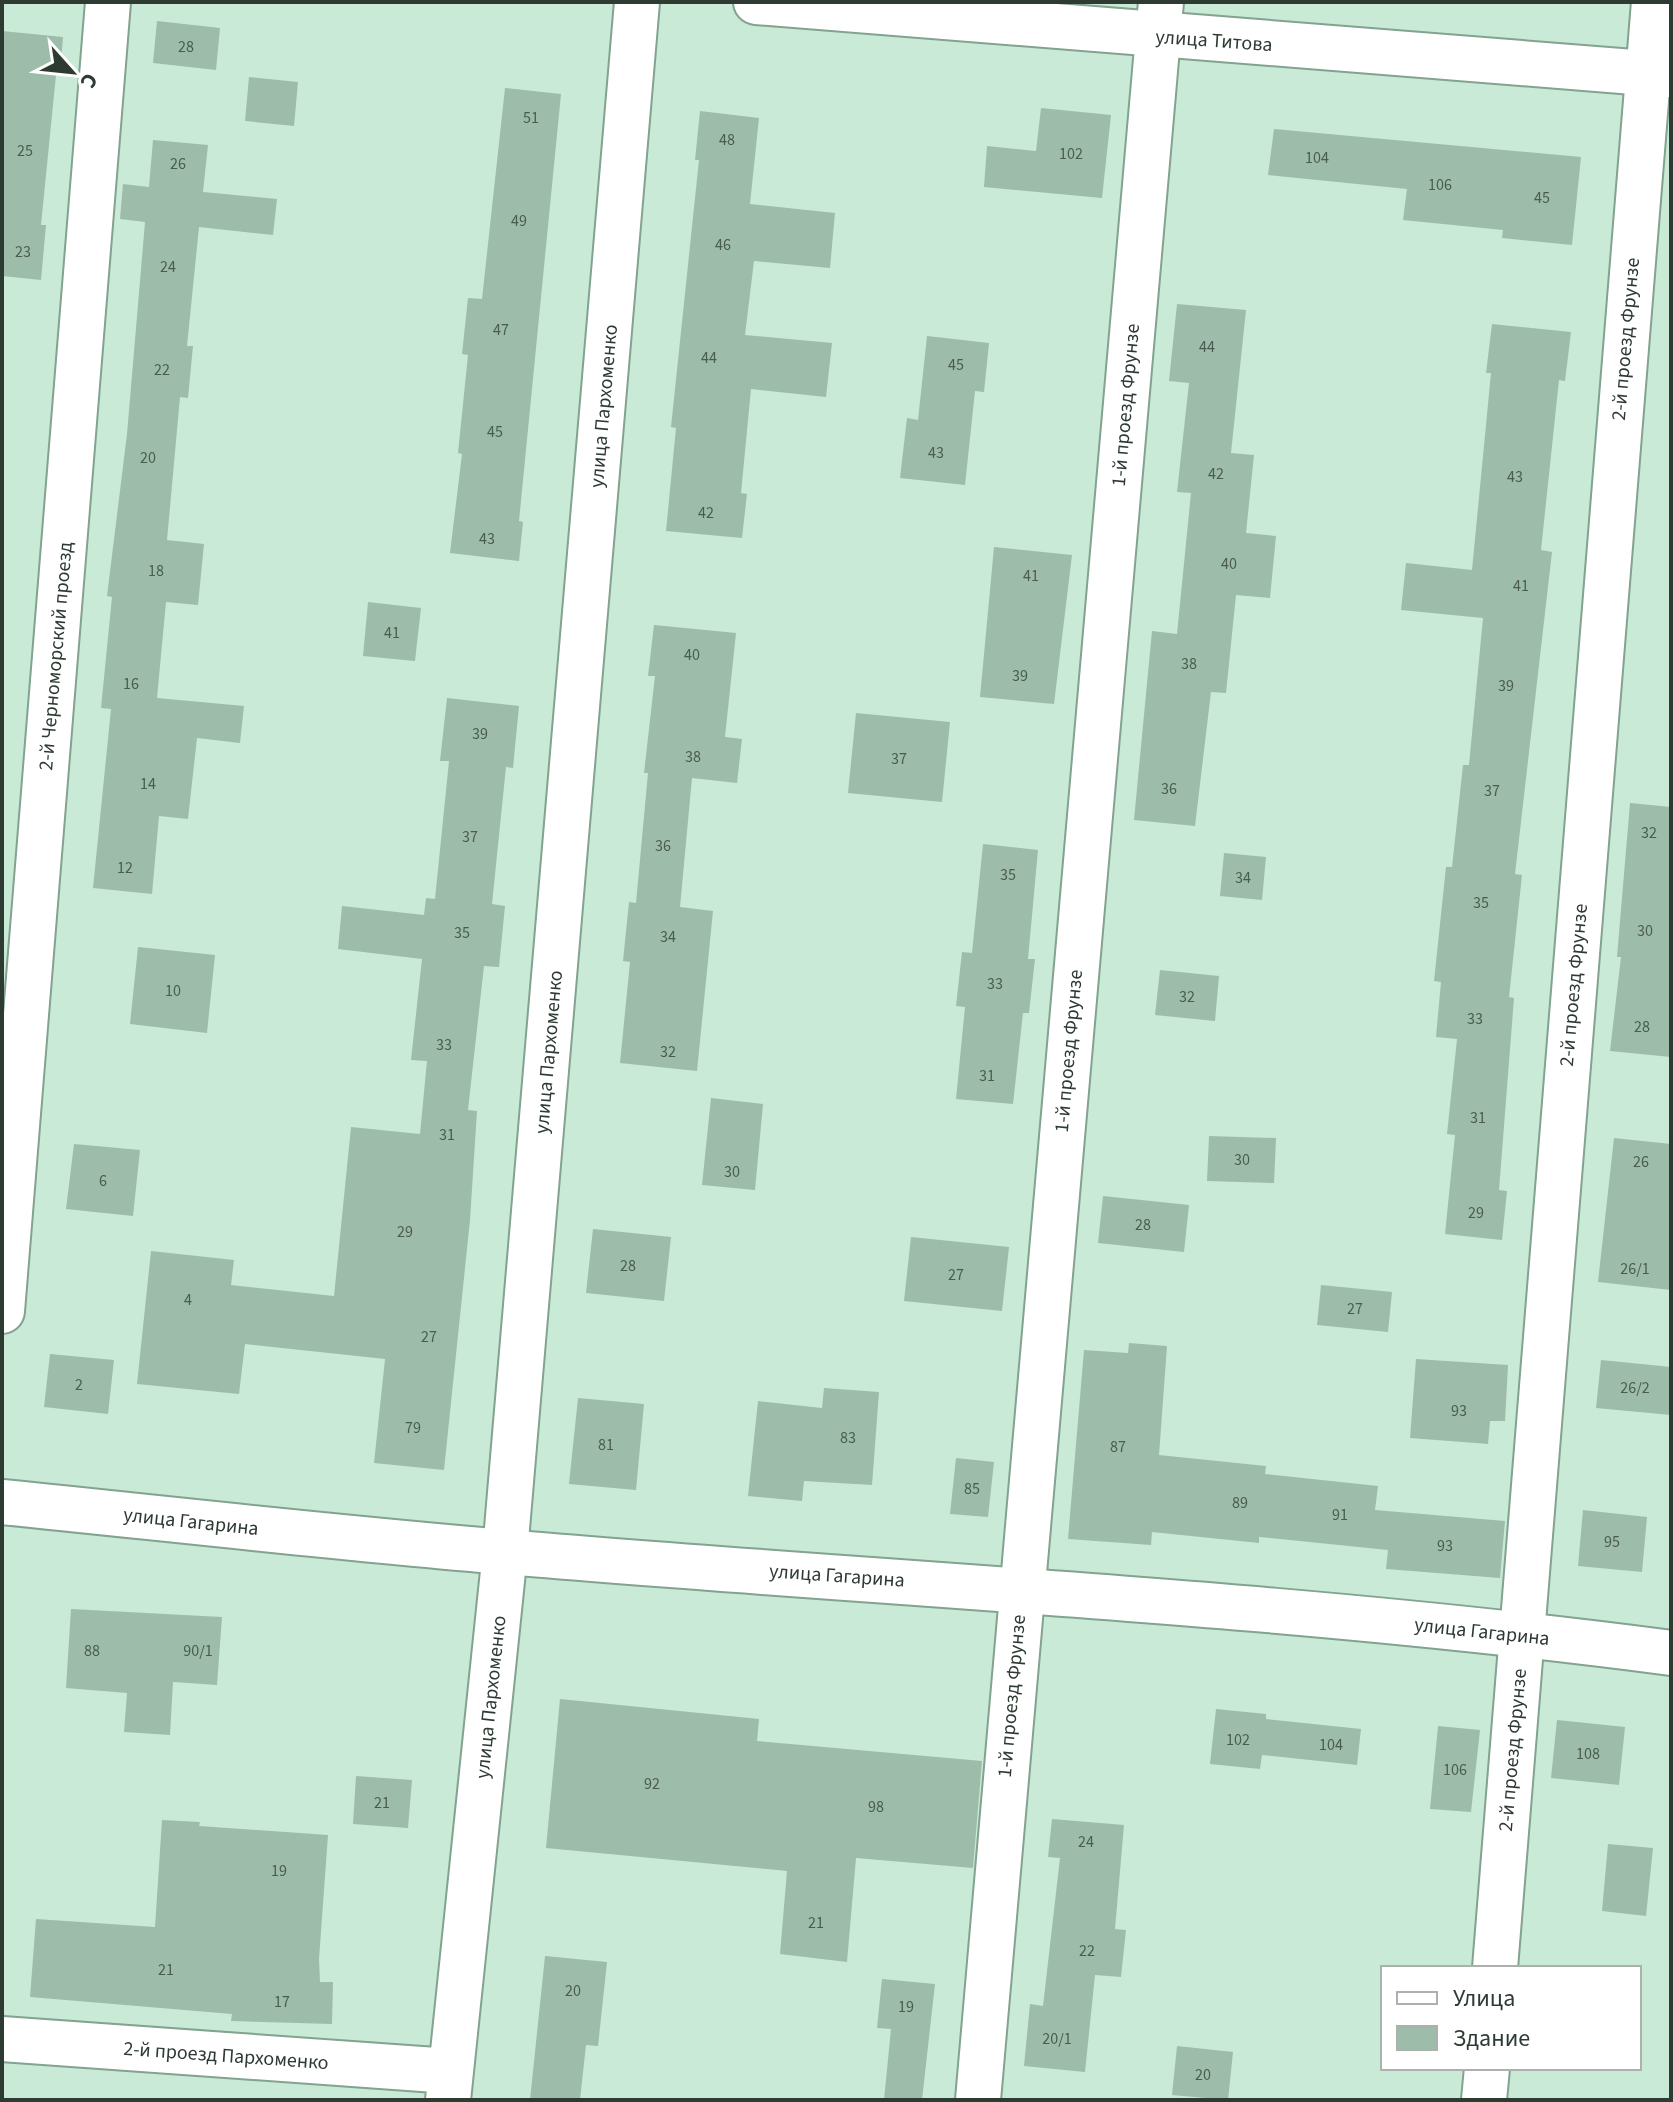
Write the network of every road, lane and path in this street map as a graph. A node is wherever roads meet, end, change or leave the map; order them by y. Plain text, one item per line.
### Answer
1 (108, 2) edge
2 (637, 2) edge
3 (756, 2) edge
4 (1654, 2) edge
5 (1159, 19) edge
6 (1658, 74) edge
7 (2, 1311) edge
8 (2, 1502) edge
9 (505, 1552) junction
10 (1020, 1588) junction
11 (1522, 1633) junction
12 (1671, 1653) edge
13 (1495, 1966) edge
14 (2, 2039) edge
15 (1487, 2070) edge
16 (449, 2086) edge
17 (978, 2100) edge
18 (1484, 2100) edge

1 - 7 street, 2-й Черноморский проезд
2 - 9 street, улица Пархоменко
3 - 5 street, улица Титова
4 - 6 street, 2-й проезд Фрунзе
5 - 6 street, улица Титова
5 - 10 street, 1-й проезд Фрунзе
6 - 11 street, 2-й проезд Фрунзе
8 - 9 street, улица Гагарина
9 - 10 street, улица Гагарина
9 - 16 street, улица Пархоменко
10 - 11 street, улица Гагарина
10 - 17 street, 1-й проезд Фрунзе
11 - 12 street, улица Гагарина
11 - 13 street, 2-й проезд Фрунзе
14 - 16 street, 2-й проезд Пархоменко
15 - 18 street

